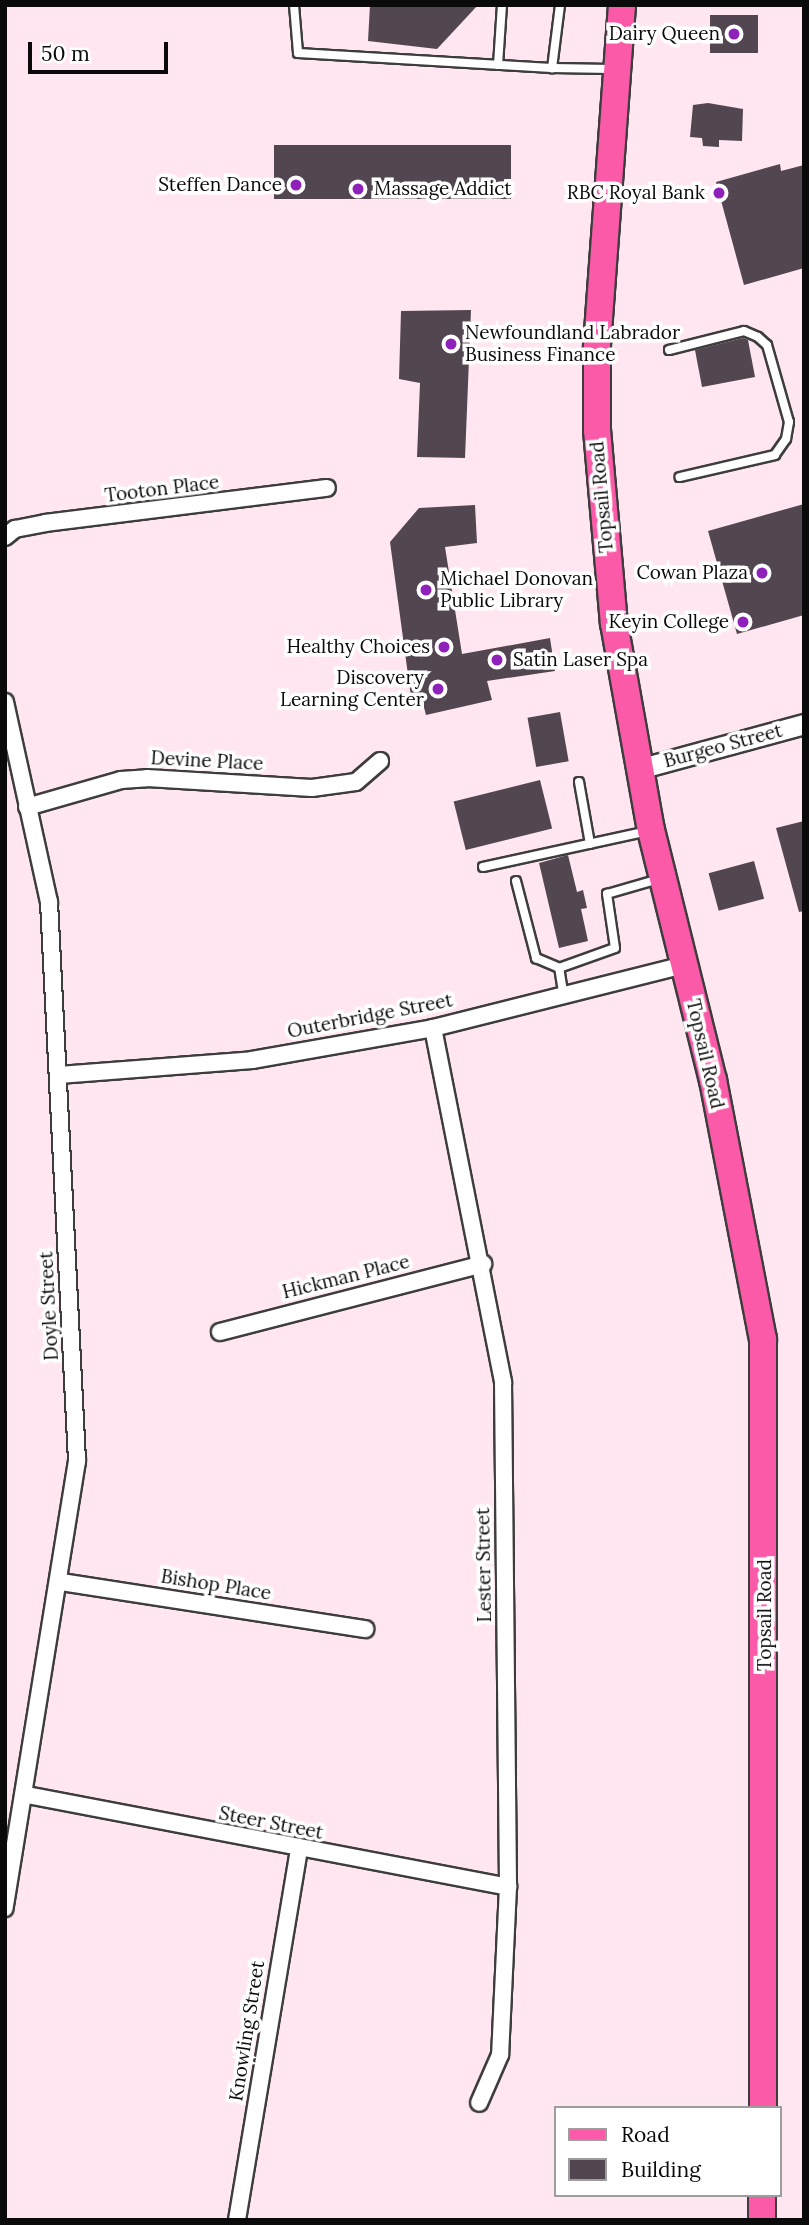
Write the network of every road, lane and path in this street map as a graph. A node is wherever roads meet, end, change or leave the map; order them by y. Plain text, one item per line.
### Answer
1 (294, 5) edge
2 (502, 5) edge
3 (560, 5) edge
4 (622, 5) edge
5 (498, 65) junction
6 (552, 68) junction
7 (616, 69) junction
8 (670, 350) dead end
9 (680, 477) dead end
10 (327, 488) dead end
11 (5, 537) edge
12 (5, 702) edge
13 (804, 724) edge
14 (380, 761) dead end
15 (642, 768) junction
16 (579, 782) dead end
17 (27, 807) junction
18 (651, 830) junction
19 (590, 844) junction
20 (483, 867) dead end
21 (662, 878) junction
22 (516, 881) dead end
23 (683, 965) junction
24 (559, 968) junction
25 (563, 992) junction
26 (433, 1028) junction
27 (59, 1075) junction
28 (483, 1264) junction
29 (220, 1332) dead end
30 (61, 1582) junction
31 (365, 1629) dead end
32 (27, 1795) junction
33 (299, 1850) junction
34 (508, 1887) junction
35 (5, 1908) edge
36 (479, 2104) dead end
37 (763, 2106) edge
38 (762, 2197) edge
39 (237, 2220) edge
40 (762, 2220) edge

1 - 5 lane
2 - 5 lane
3 - 6 lane
4 - 7 main road, Topsail Road
5 - 6 lane
6 - 7 lane
7 - 15 main road, Topsail Road
8 - 9 lane
10 - 11 street, Tooton Place
12 - 17 street, Doyle Street
13 - 15 street, Burgeo Street
14 - 17 street, Devine Place
15 - 18 main road, Topsail Road
16 - 19 lane
17 - 27 street, Doyle Street
18 - 19 lane
18 - 21 main road, Topsail Road
19 - 20 lane
21 - 23 main road, Topsail Road
21 - 24 lane
22 - 24 lane
23 - 25 street, Outerbridge Street
23 - 37 main road, Topsail Road
24 - 25 lane
25 - 26 street, Outerbridge Street
26 - 27 street, Outerbridge Street
26 - 28 street, Lester Street
27 - 30 street, Doyle Street
28 - 29 street, Hickman Place
28 - 34 street, Lester Street
30 - 31 street, Bishop Place
30 - 32 street, Doyle Street
32 - 33 street, Steer Street
32 - 35 street, Doyle Street
33 - 34 street, Steer Street
33 - 39 street, Knowling Street
34 - 36 street, Lester Street
38 - 40 main road

